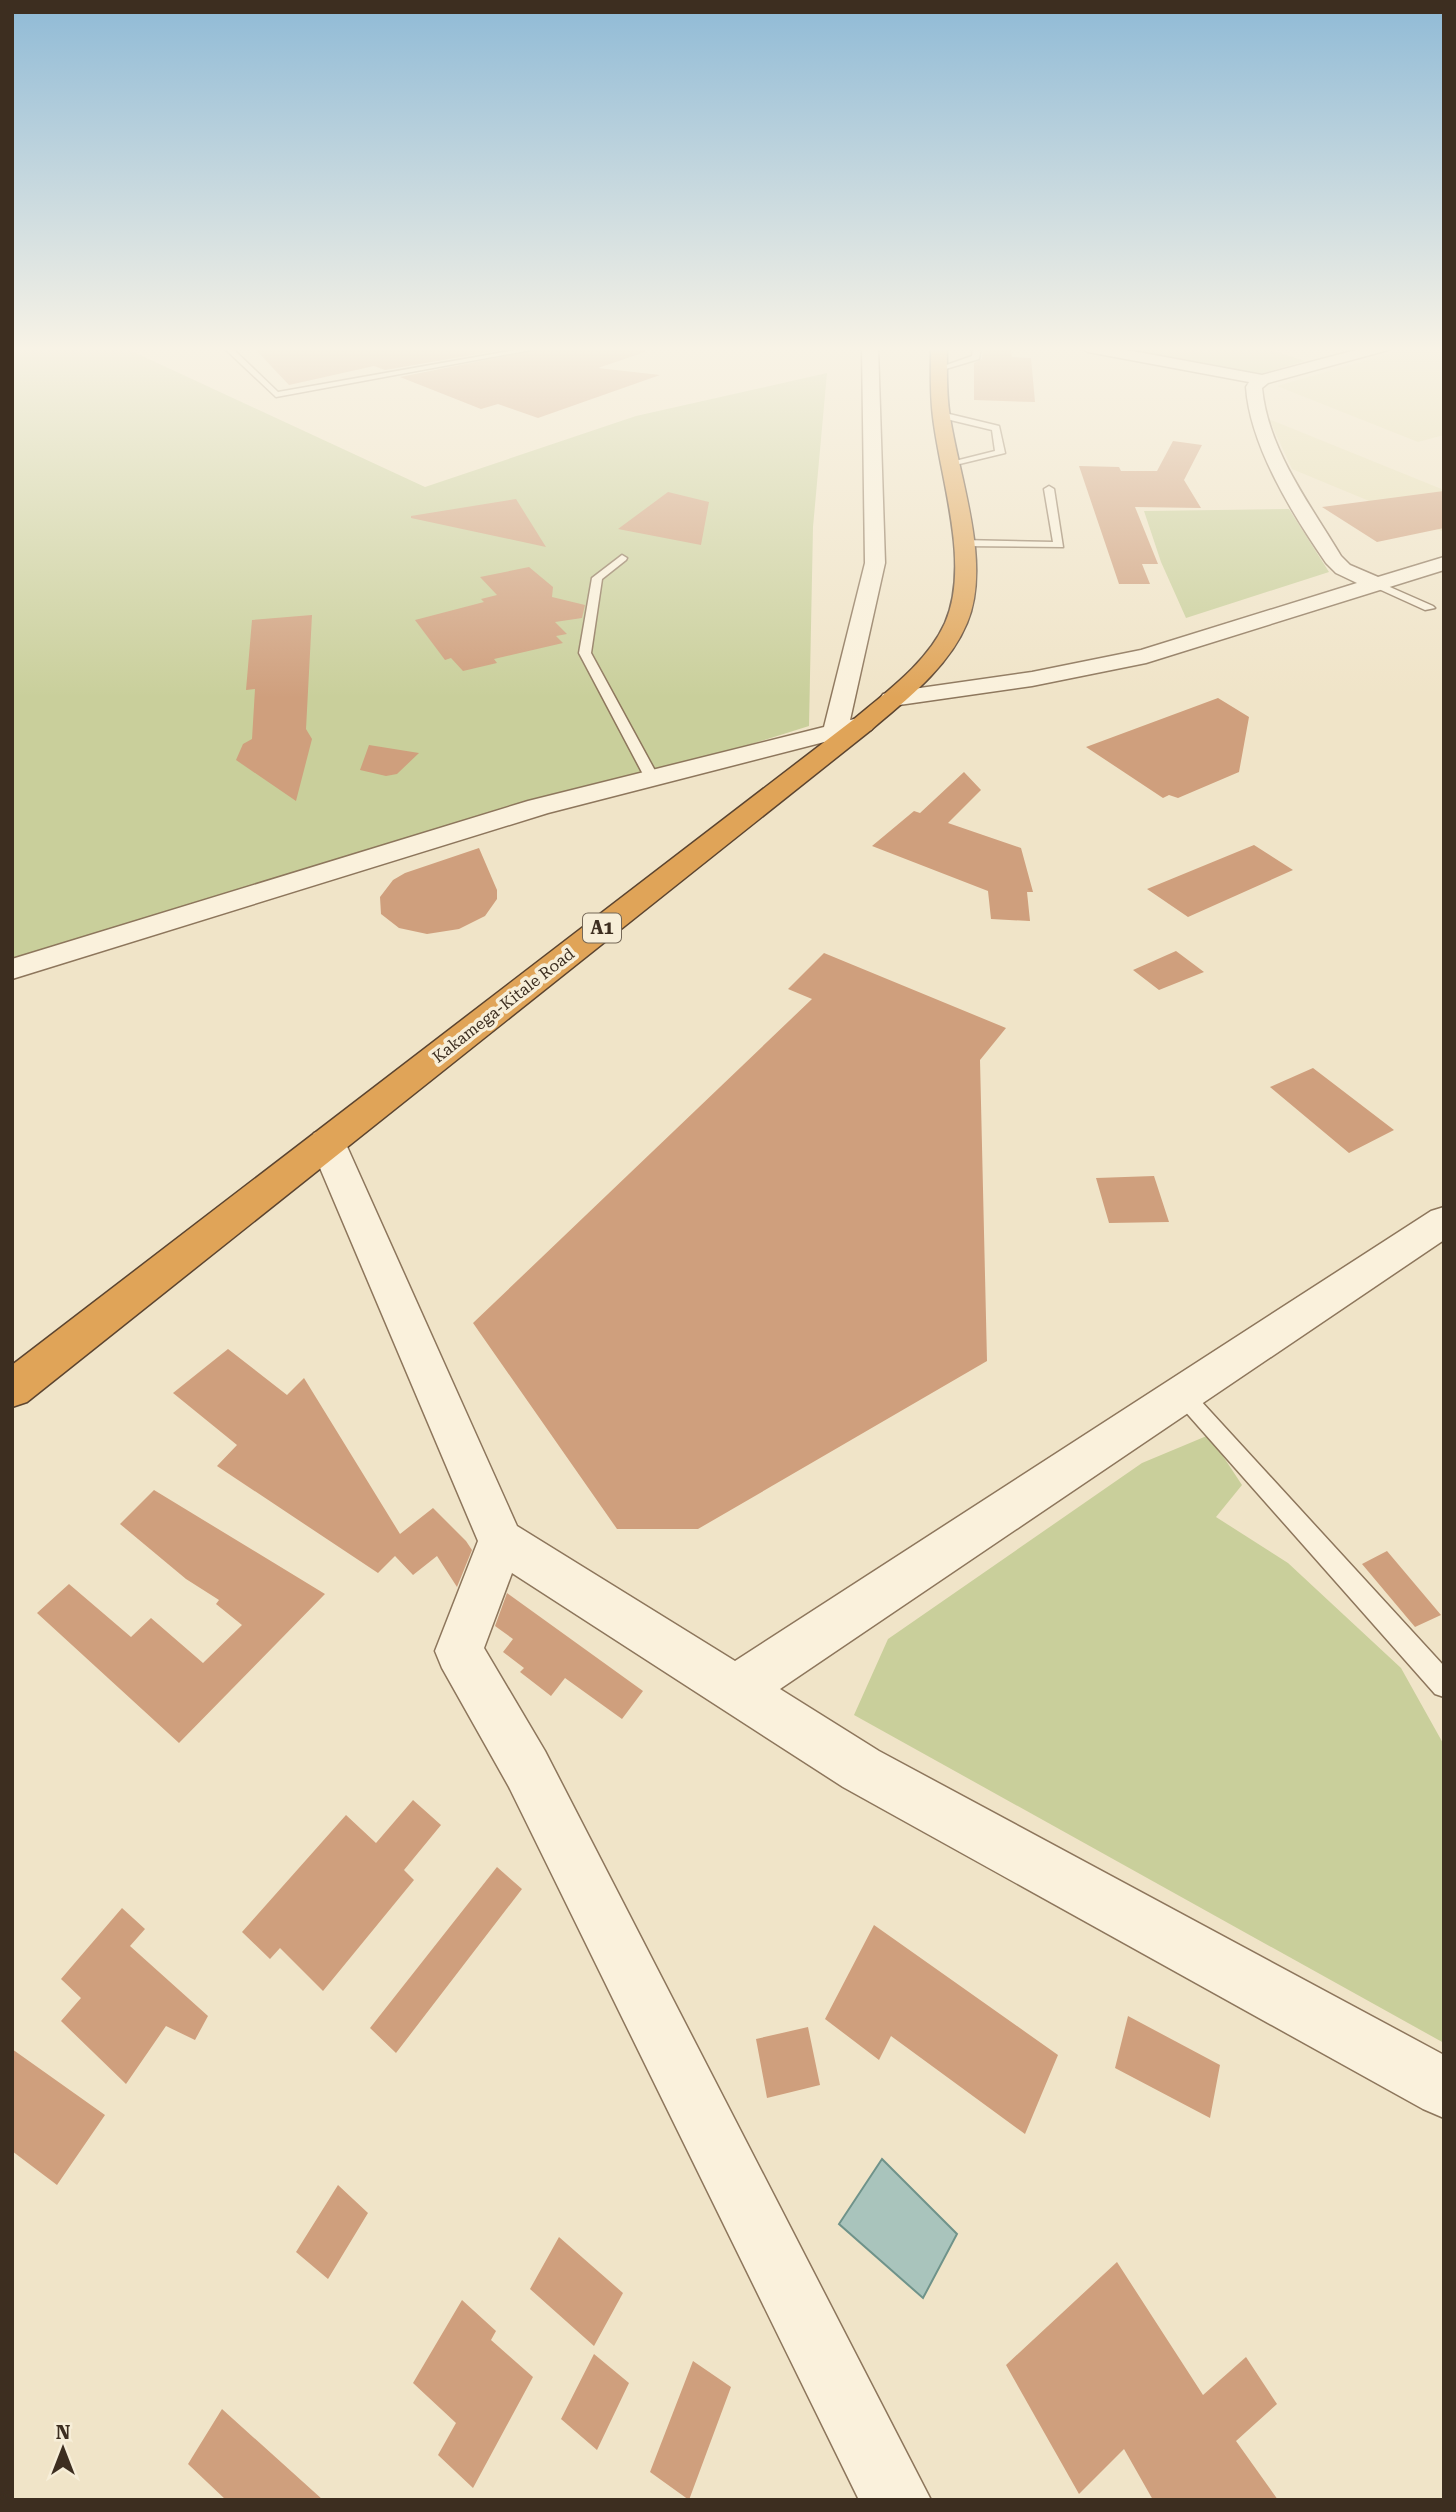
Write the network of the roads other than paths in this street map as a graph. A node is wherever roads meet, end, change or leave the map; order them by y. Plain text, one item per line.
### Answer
1 (873, 464) edge
2 (953, 464) edge
3 (1280, 464) edge
4 (950, 465) joint
5 (1049, 489) dead end
6 (961, 543) junction
7 (622, 558) dead end
8 (1444, 562) edge
9 (1374, 583) junction
10 (1429, 608) dead end
11 (892, 699) junction
12 (849, 728) junction
13 (652, 778) junction
14 (12, 970) edge
15 (327, 1142) junction
16 (1444, 1221) edge
17 (12, 1389) edge
18 (1182, 1394) junction
19 (501, 1541) junction
20 (1444, 1685) edge
21 (737, 1689) junction
22 (1444, 2088) edge
23 (895, 2500) edge

1 - 12 street
2 - 4 lane
3 - 9 street
4 - 6 highway, Kakamega-Kitale Road / A1
5 - 6 lane
6 - 11 highway, Kakamega-Kitale Road / A1
7 - 13 lane
8 - 9 street
9 - 10 lane
9 - 11 street
11 - 12 highway, Kakamega-Kitale Road / A1
12 - 13 street
12 - 15 highway, Kakamega-Kitale Road / A1
13 - 14 street
15 - 17 highway, Kakamega-Kitale Road / A1
15 - 19 street
16 - 18 street
18 - 20 lane
18 - 21 street
19 - 21 street
19 - 23 street
21 - 22 street

